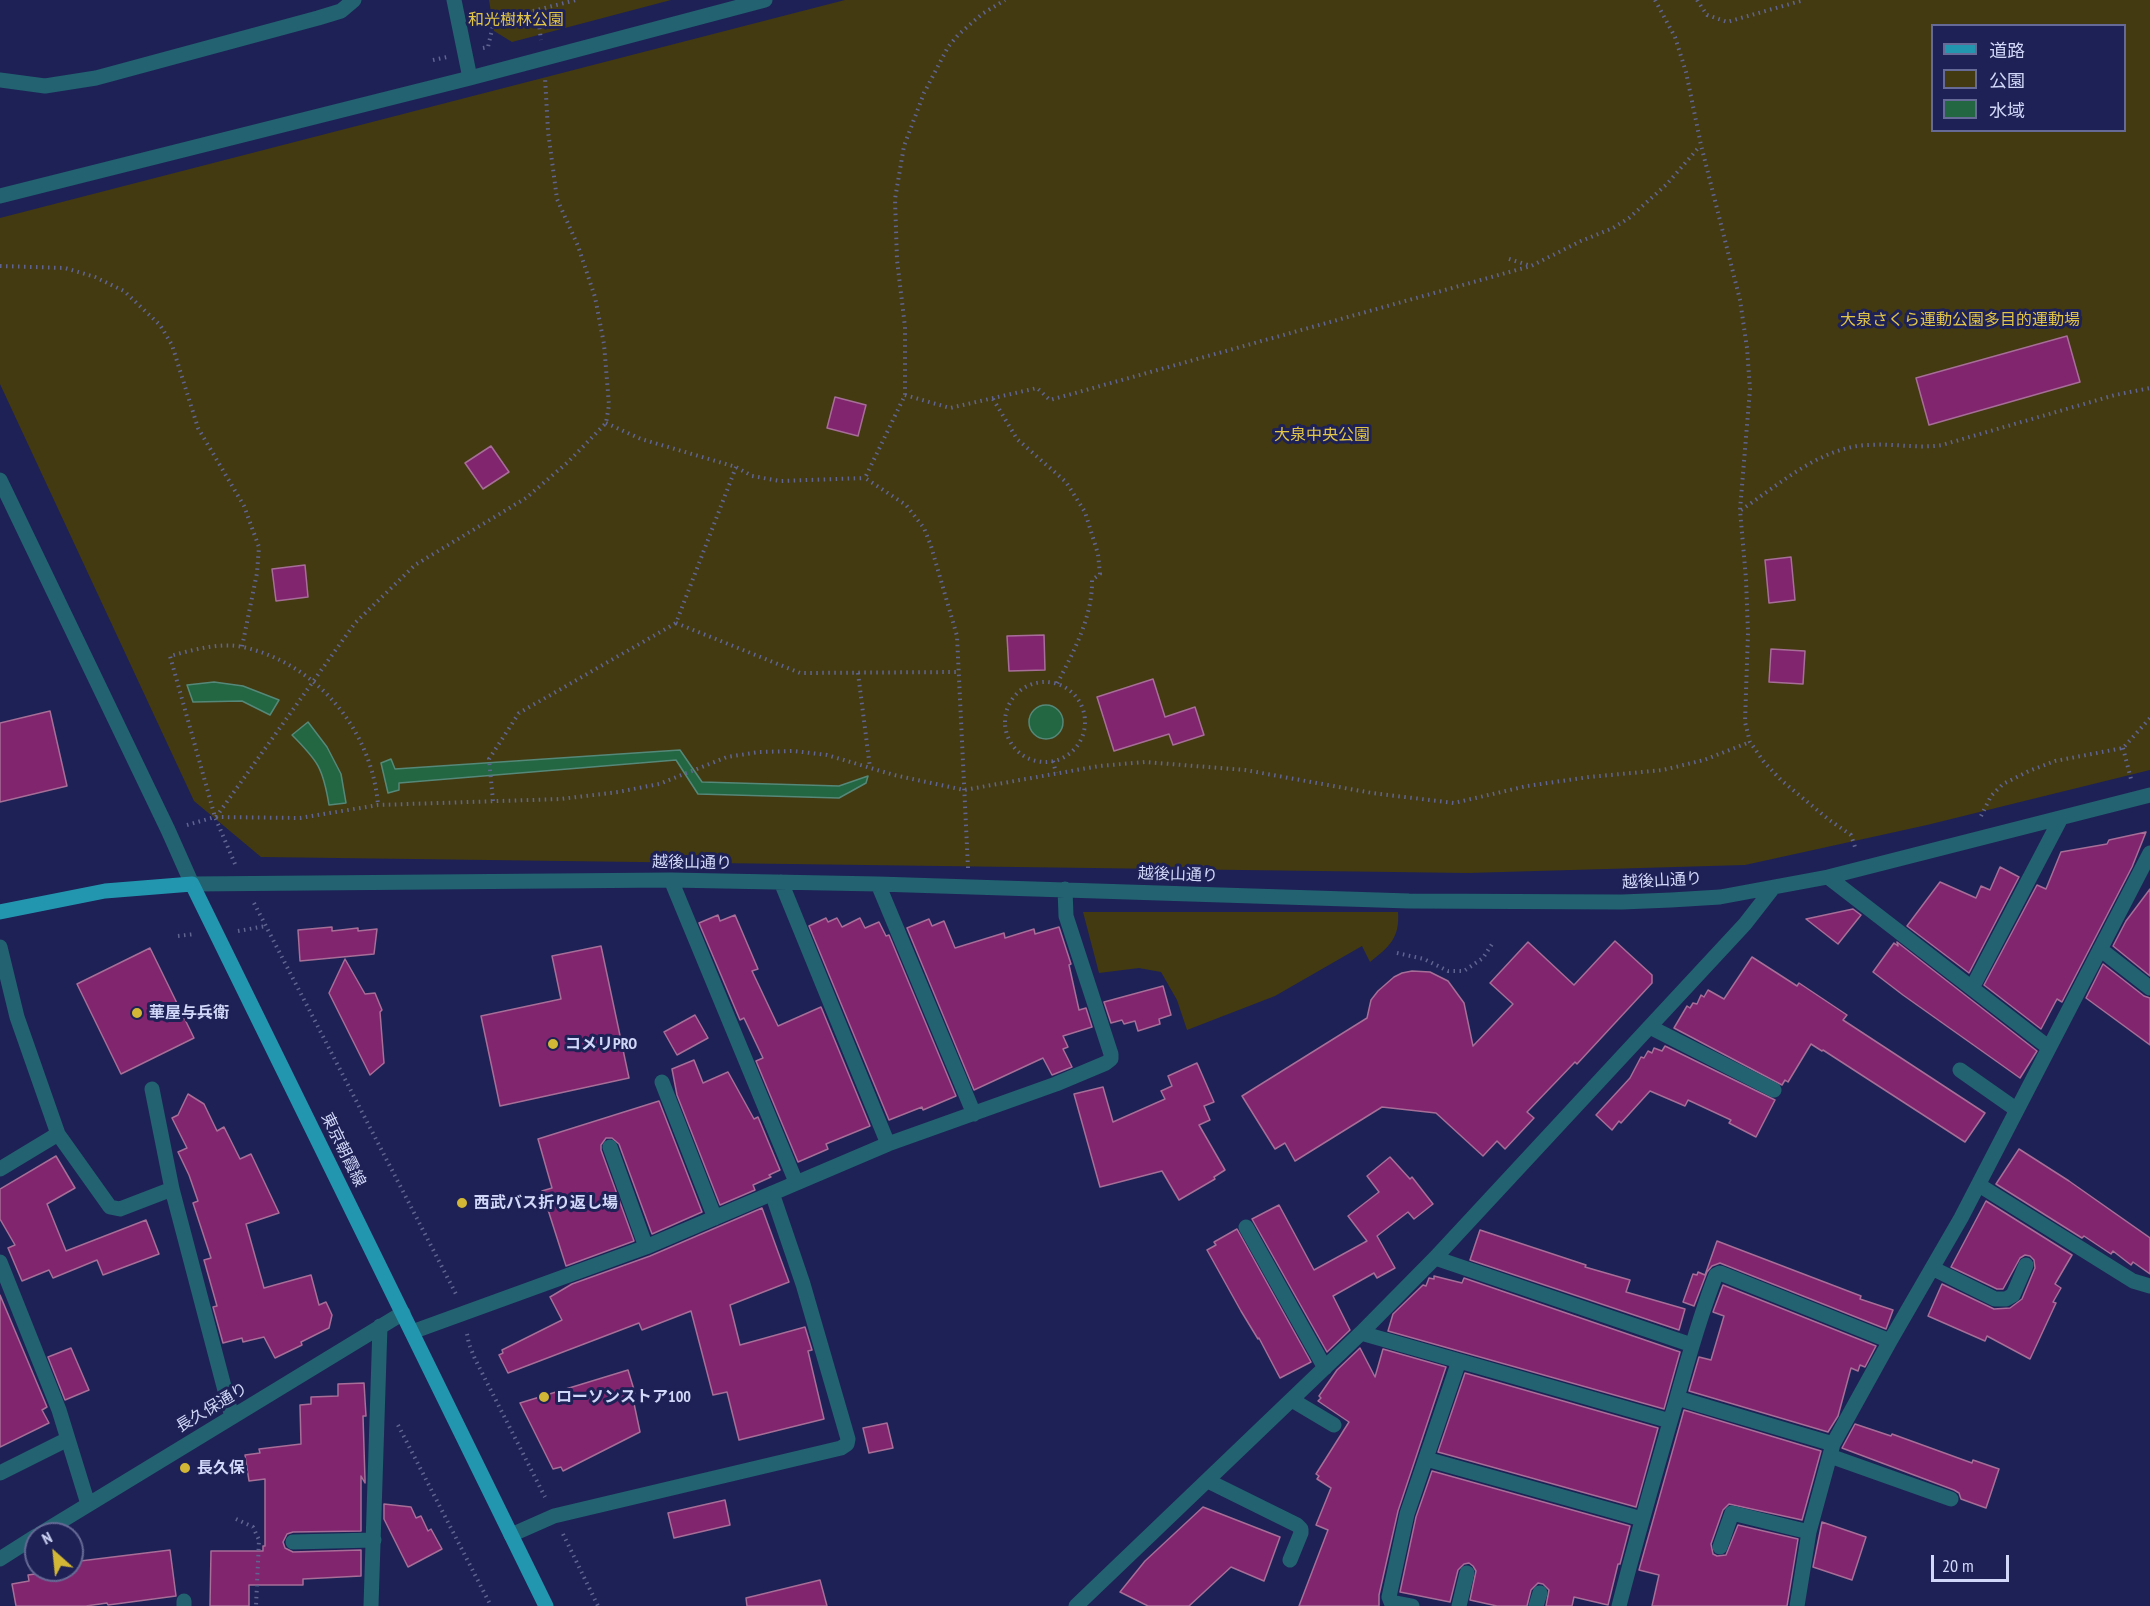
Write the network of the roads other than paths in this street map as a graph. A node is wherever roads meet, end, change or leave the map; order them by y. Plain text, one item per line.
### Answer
1 (354, 0) edge
2 (454, 0) edge
3 (765, 0) edge
4 (470, 78) junction
5 (0, 80) edge
6 (0, 196) edge
7 (0, 480) edge
8 (2143, 797) edge
9 (2061, 819) junction
10 (2150, 853) edge
11 (1828, 877) junction
12 (671, 880) junction
13 (782, 882) junction
14 (192, 884) junction
15 (878, 884) junction
16 (1773, 888) junction
17 (1065, 889) junction
18 (0, 912) edge
19 (0, 947) edge
20 (2100, 949) junction
21 (1972, 988) junction
22 (2150, 988) edge
23 (1650, 1027) junction
24 (2049, 1047) junction
25 (1960, 1070) dead end
26 (662, 1082) dead end
27 (152, 1089) dead end
28 (1774, 1090) dead end
29 (2017, 1110) junction
30 (974, 1114) junction
31 (58, 1134) junction
32 (888, 1144) junction
33 (610, 1147) dead end
34 (0, 1169) edge
35 (796, 1182) junction
36 (1979, 1185) junction
37 (172, 1189) junction
38 (772, 1193) junction
39 (715, 1218) junction
40 (1246, 1227) dead end
41 (646, 1246) junction
42 (1435, 1258) junction
43 (0, 1262) edge
44 (2026, 1265) dead end
45 (1932, 1268) junction
46 (2150, 1286) edge
47 (403, 1312) junction
48 (380, 1326) junction
49 (412, 1332) junction
50 (1361, 1333) junction
51 (1890, 1341) junction
52 (1692, 1345) junction
53 (1459, 1361) junction
54 (1325, 1368) junction
55 (1677, 1398) junction
56 (1292, 1400) junction
57 (232, 1417) junction
58 (1670, 1421) junction
59 (1334, 1425) dead end
60 (68, 1440) junction
61 (1831, 1450) junction
62 (1426, 1459) junction
63 (0, 1473) edge
64 (1208, 1481) junction
65 (1951, 1499) dead end
66 (88, 1504) junction
67 (1642, 1519) junction
68 (59, 1522) edge
69 (1809, 1532) junction
70 (511, 1535) junction
71 (374, 1540) junction
72 (292, 1542) dead end
73 (24, 1544) edge
74 (1720, 1547) dead end
75 (0, 1559) edge
76 (1290, 1560) dead end
77 (1467, 1573) dead end
78 (1394, 1604) edge
79 (371, 1606) edge
80 (546, 1606) edge
81 (1076, 1606) edge
82 (1412, 1606) edge
83 (1459, 1606) edge
84 (1619, 1606) edge
85 (1797, 1606) edge

1 - 5 street
2 - 4 street
3 - 4 street
4 - 6 street
7 - 14 street
8 - 9 street, 越後山通り
9 - 11 street, 越後山通り
9 - 21 street
10 - 20 street
11 - 16 street, 越後山通り
11 - 21 street
12 - 13 street, 越後山通り
12 - 14 street, 越後山通り
12 - 35 street
13 - 15 street, 越後山通り
13 - 32 street
14 - 18 main road
14 - 47 main road, 東京朝霞線
15 - 17 street, 越後山通り
15 - 30 street
16 - 17 street, 越後山通り
16 - 23 street
17 - 30 street
19 - 31 street
20 - 22 street
20 - 24 street
21 - 24 street
23 - 28 street
23 - 42 street
24 - 29 street
25 - 29 street
26 - 39 street
27 - 37 street
29 - 36 street
30 - 32 street
31 - 34 street
31 - 37 street
32 - 35 street
33 - 41 street
35 - 38 street
36 - 45 street
36 - 46 street
37 - 57 street
38 - 39 street
38 - 70 street
39 - 41 street
40 - 54 street
41 - 49 street
42 - 50 street
42 - 52 street
43 - 60 street
44 - 45 street
45 - 51 street
47 - 48 street, 長久保通り
47 - 49 main road, 東京朝霞線
48 - 57 street, 長久保通り
48 - 71 street
49 - 70 main road, 東京朝霞線
50 - 53 street
50 - 54 street
51 - 52 street
51 - 61 street
52 - 55 street
53 - 58 street
53 - 62 street
54 - 56 street
55 - 58 street
55 - 61 street
56 - 59 street
56 - 64 street
57 - 66 street, 長久保通り
58 - 67 street
60 - 63 street
60 - 66 street
61 - 65 street
61 - 69 street
62 - 67 street
62 - 78 street
64 - 76 street
64 - 81 street
66 - 68 street, 長久保通り
67 - 84 street
69 - 74 street
69 - 85 street
70 - 80 main road, 東京朝霞線
71 - 72 street
71 - 79 street
73 - 75 street, 長久保通り
77 - 83 street
78 - 82 street

